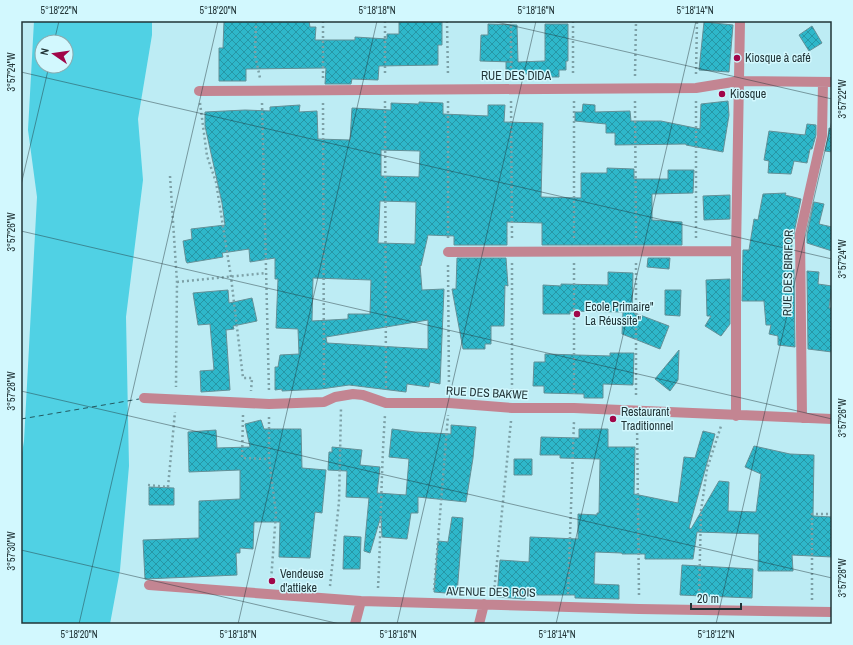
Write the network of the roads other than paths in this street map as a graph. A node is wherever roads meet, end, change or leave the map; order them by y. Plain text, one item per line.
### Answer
1 (740, 21) edge
2 (739, 81) junction
3 (828, 82) edge
4 (199, 91) road end
5 (736, 251) junction
6 (448, 252) road end
7 (144, 398) dead end
8 (736, 416) junction
9 (802, 418) junction
10 (832, 419) edge
11 (149, 585) dead end
12 (360, 601) junction
13 (488, 605) junction
14 (832, 612) edge
15 (355, 624) edge
16 (479, 624) edge

1 - 2 street
2 - 3 street, RUE DES DIDA
2 - 4 street, RUE DES DIDA
2 - 5 street
3 - 9 street, RUE DES BIRIFOR
5 - 6 street
5 - 8 street
7 - 8 street, RUE DES BAKWE
8 - 9 street, RUE DES BAKWE
9 - 10 street, RUE DES BAKWE
11 - 12 street, AVENUE DES ROIS
12 - 13 street, AVENUE DES ROIS
12 - 15 street
13 - 14 street, AVENUE DES ROIS
13 - 16 street

